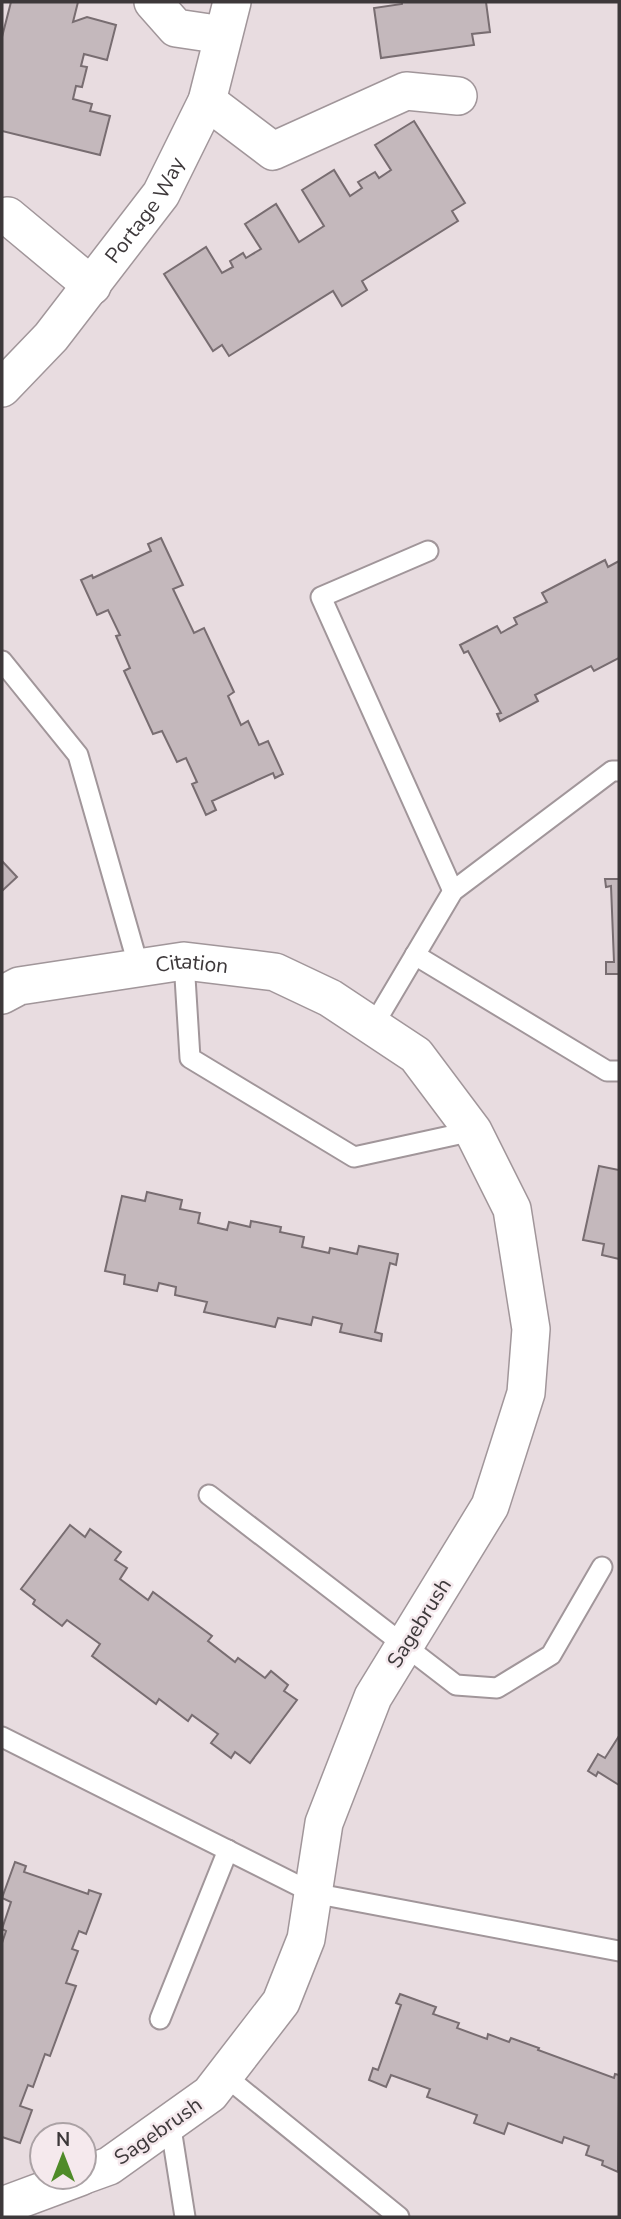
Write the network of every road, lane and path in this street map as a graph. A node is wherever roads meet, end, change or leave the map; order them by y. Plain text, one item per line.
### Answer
1 (153, 2) edge
2 (228, 18) edge
3 (458, 96) dead end
4 (207, 101) junction
5 (8, 216) dead end
6 (92, 286) junction
7 (2, 388) edge
8 (428, 551) dead end
9 (2, 661) edge
10 (619, 771) edge
11 (453, 891) junction
12 (415, 955) junction
13 (184, 961) junction
14 (139, 968) junction
15 (2, 995) edge
16 (373, 1026) junction
17 (619, 1071) edge
18 (473, 1132) junction
19 (209, 1495) dead end
20 (603, 1567) dead end
21 (404, 1647) junction
22 (2, 1737) edge
23 (228, 1850) junction
24 (313, 1893) junction
25 (619, 1951) edge
26 (160, 2019) dead end
27 (224, 2075) junction
28 (170, 2122) junction
29 (98, 2170) edge
30 (42, 2191) edge
31 (2, 2206) edge
32 (185, 2217) edge
33 (398, 2217) edge

1 - 2 street
2 - 4 street, Portage Way
3 - 4 street
4 - 6 street, Portage Way
5 - 6 street
6 - 7 street, Portage Way
8 - 11 lane
9 - 14 lane
10 - 11 lane
11 - 12 lane
12 - 16 lane
12 - 17 lane
13 - 14 street, Citation
13 - 16 street, Citation
13 - 18 lane
14 - 15 street, Citation
16 - 18 street, Sagebrush
18 - 21 street, Sagebrush
19 - 21 lane
20 - 21 lane
21 - 24 street, Sagebrush
22 - 23 lane
23 - 24 lane
23 - 26 lane
24 - 25 lane
24 - 27 street, Sagebrush
27 - 28 street, Sagebrush
27 - 33 lane
28 - 29 street, Sagebrush
28 - 32 lane
30 - 31 street, Sagebrush

